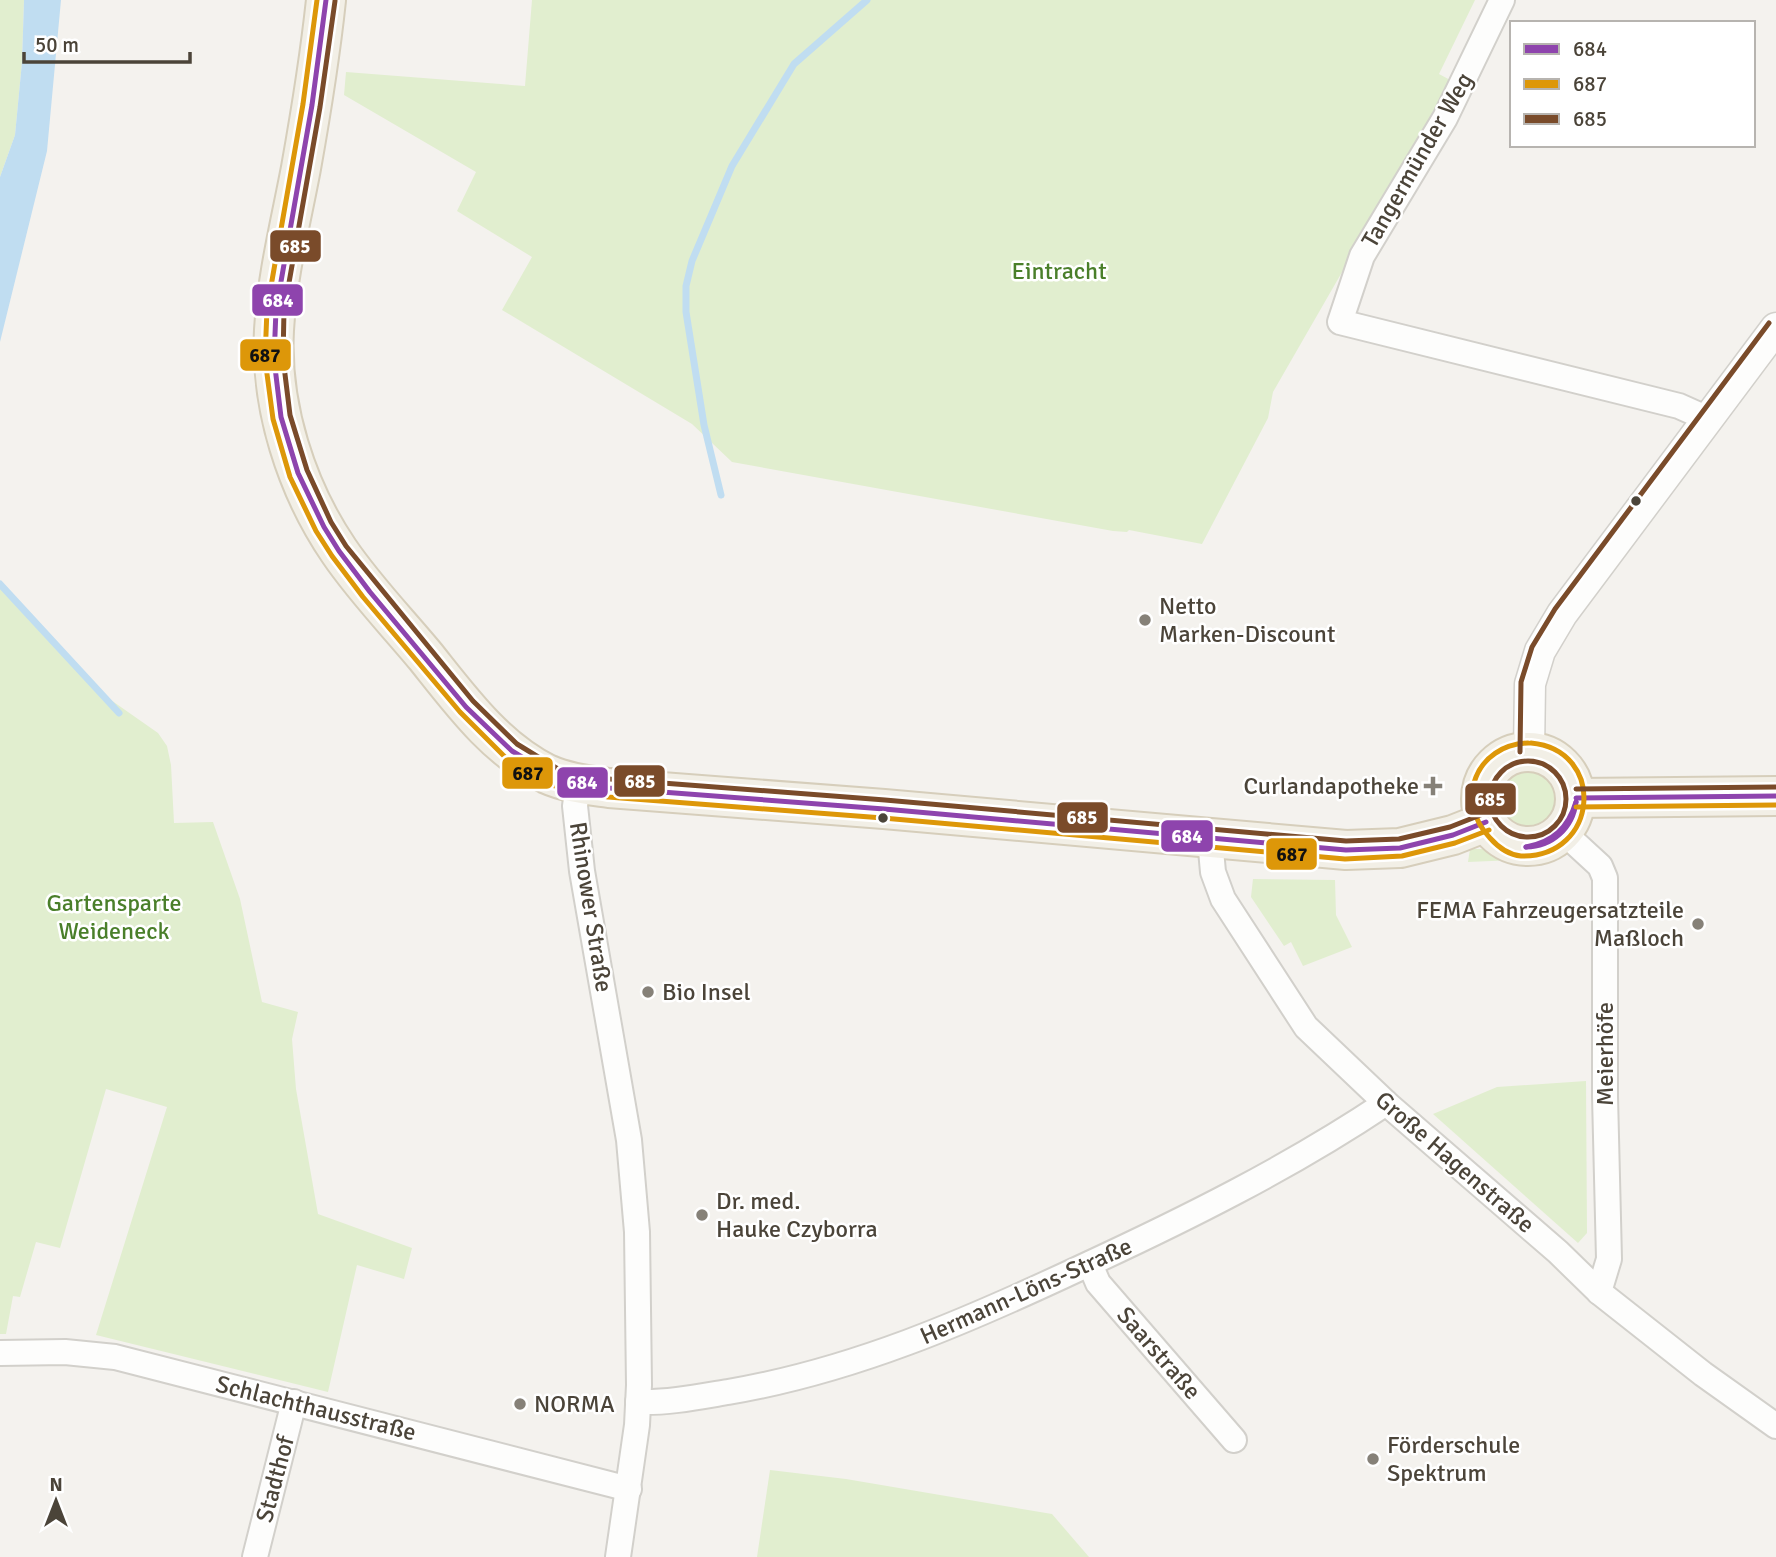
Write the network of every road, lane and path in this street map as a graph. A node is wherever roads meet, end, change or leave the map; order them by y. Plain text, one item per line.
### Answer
1 (326, 0) edge
2 (1502, 0) edge
3 (1776, 328) edge
4 (1708, 419) junction
5 (1528, 752) junction
6 (578, 784) junction
7 (1776, 796) edge
8 (1569, 815) junction
9 (1486, 822) junction
10 (1210, 839) junction
11 (1386, 1103) junction
12 (1090, 1264) junction
13 (1599, 1292) junction
14 (0, 1353) edge
15 (295, 1402) junction
16 (638, 1402) junction
17 (1776, 1426) edge
18 (1234, 1440) dead end
19 (629, 1489) junction
20 (255, 1557) edge
21 (618, 1557) edge

1 - 6 main road
2 - 4 street, Tangermünder Weg
3 - 4 street
4 - 5 street
5 - 8 main road
5 - 9 main road
6 - 10 main road
6 - 16 street, Rhinower Straße
7 - 8 main road
8 - 9 main road
8 - 13 street, Meierhöfe
9 - 10 main road
10 - 11 street, Große Hagenstraße
11 - 12 street, Hermann-Löns-Straße
11 - 13 street, Große Hagenstraße
12 - 16 street, Hermann-Löns-Straße
12 - 18 street, Saarstraße
13 - 17 street, Große Hagenstraße
14 - 15 street, Schlachthausstraße
15 - 19 street, Schlachthausstraße
15 - 20 street, Stadthof
16 - 19 street, Rhinower Straße
19 - 21 street, Rhinower Straße

